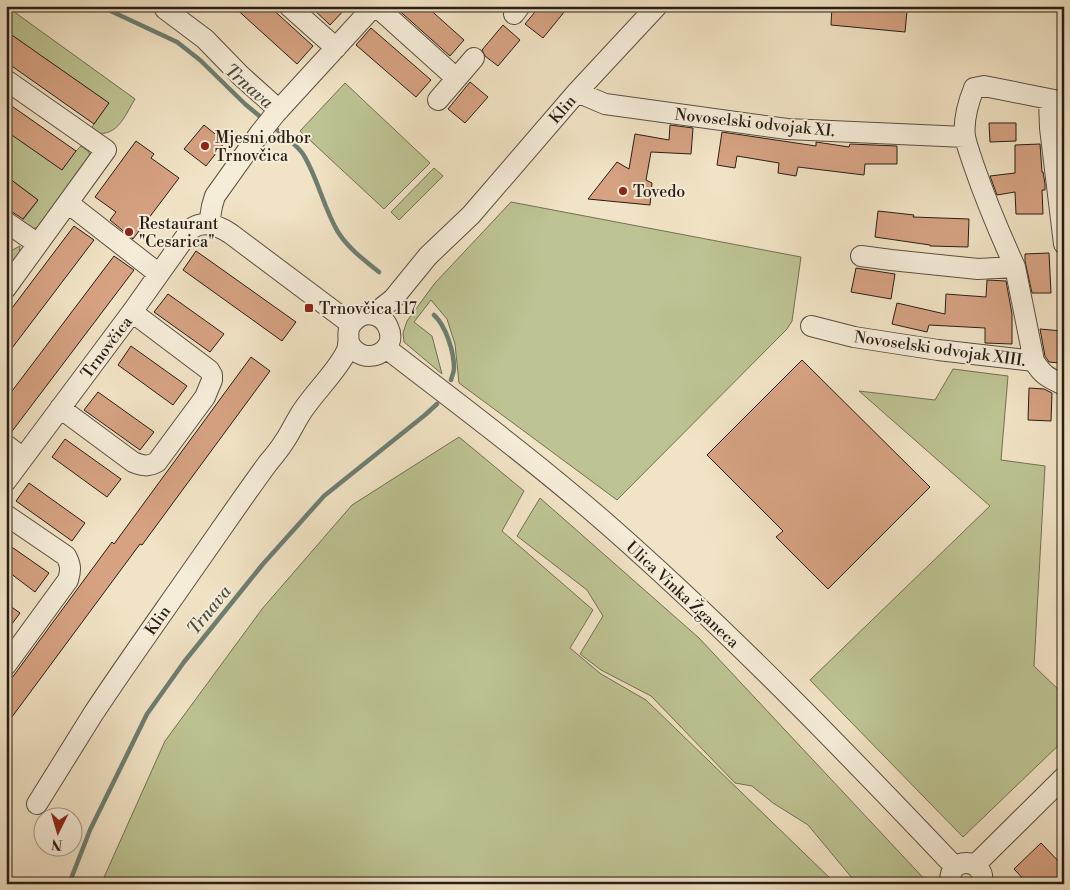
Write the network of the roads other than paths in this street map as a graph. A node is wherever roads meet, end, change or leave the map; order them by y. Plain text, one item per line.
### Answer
1 (289, 6) edge
2 (375, 6) edge
3 (657, 6) edge
4 (165, 9) dead end
5 (336, 48) junction
6 (474, 58) dead end
7 (456, 78) junction
8 (6, 80) edge
9 (577, 92) junction
10 (438, 100) dead end
11 (1056, 100) edge
12 (277, 112) junction
13 (965, 137) junction
14 (68, 203) junction
15 (470, 215) junction
16 (6, 222) edge
17 (210, 224) junction
18 (38, 244) junction
19 (1064, 244) edge
20 (861, 256) dead end
21 (1015, 267) junction
22 (159, 274) junction
23 (6, 288) edge
24 (132, 312) junction
25 (811, 326) dead end
26 (355, 327) junction
27 (388, 339) junction
28 (367, 357) junction
29 (1034, 361) junction
30 (1064, 385) edge
31 (60, 408) junction
32 (285, 442) junction
33 (6, 445) edge
34 (23, 458) junction
35 (6, 480) edge
36 (6, 515) edge
37 (7, 662) edge
38 (1064, 777) edge
39 (37, 804) dead end
40 (960, 872) edge
41 (982, 884) edge

1 - 5 street
2 - 5 street
2 - 7 street
3 - 9 street, Klin
4 - 12 street
5 - 12 street
6 - 7 street
7 - 10 street
8 - 14 street
9 - 13 street, Novoselski odvojak XI.
9 - 15 street, Klin
11 - 13 street
11 - 19 street
12 - 17 street
13 - 21 street, Novoselski odvojak XIII.
14 - 18 street
14 - 22 street
15 - 26 street, Klin
15 - 27 street, Klin
16 - 18 street
17 - 22 street, Trnovčica
17 - 26 street
18 - 23 street
20 - 21 street
21 - 29 street, Novoselski odvojak XIII.
22 - 24 street, Trnovčica
24 - 31 street, Trnovčica
24 - 31 street
25 - 29 street, Novoselski odvojak XIII.
26 - 27 street, Ulica Vinka Žganeca
26 - 28 street
26 - 32 street, Klin
27 - 28 street, Klin
27 - 40 street, Ulica Vinka Žganeca
28 - 32 street, Klin
29 - 30 street
31 - 34 street, Trnovčica
32 - 39 street, Klin
33 - 34 street
34 - 35 street, Trnovčica
36 - 37 street
38 - 40 street
40 - 41 street, Ulica Vinka Žganeca

